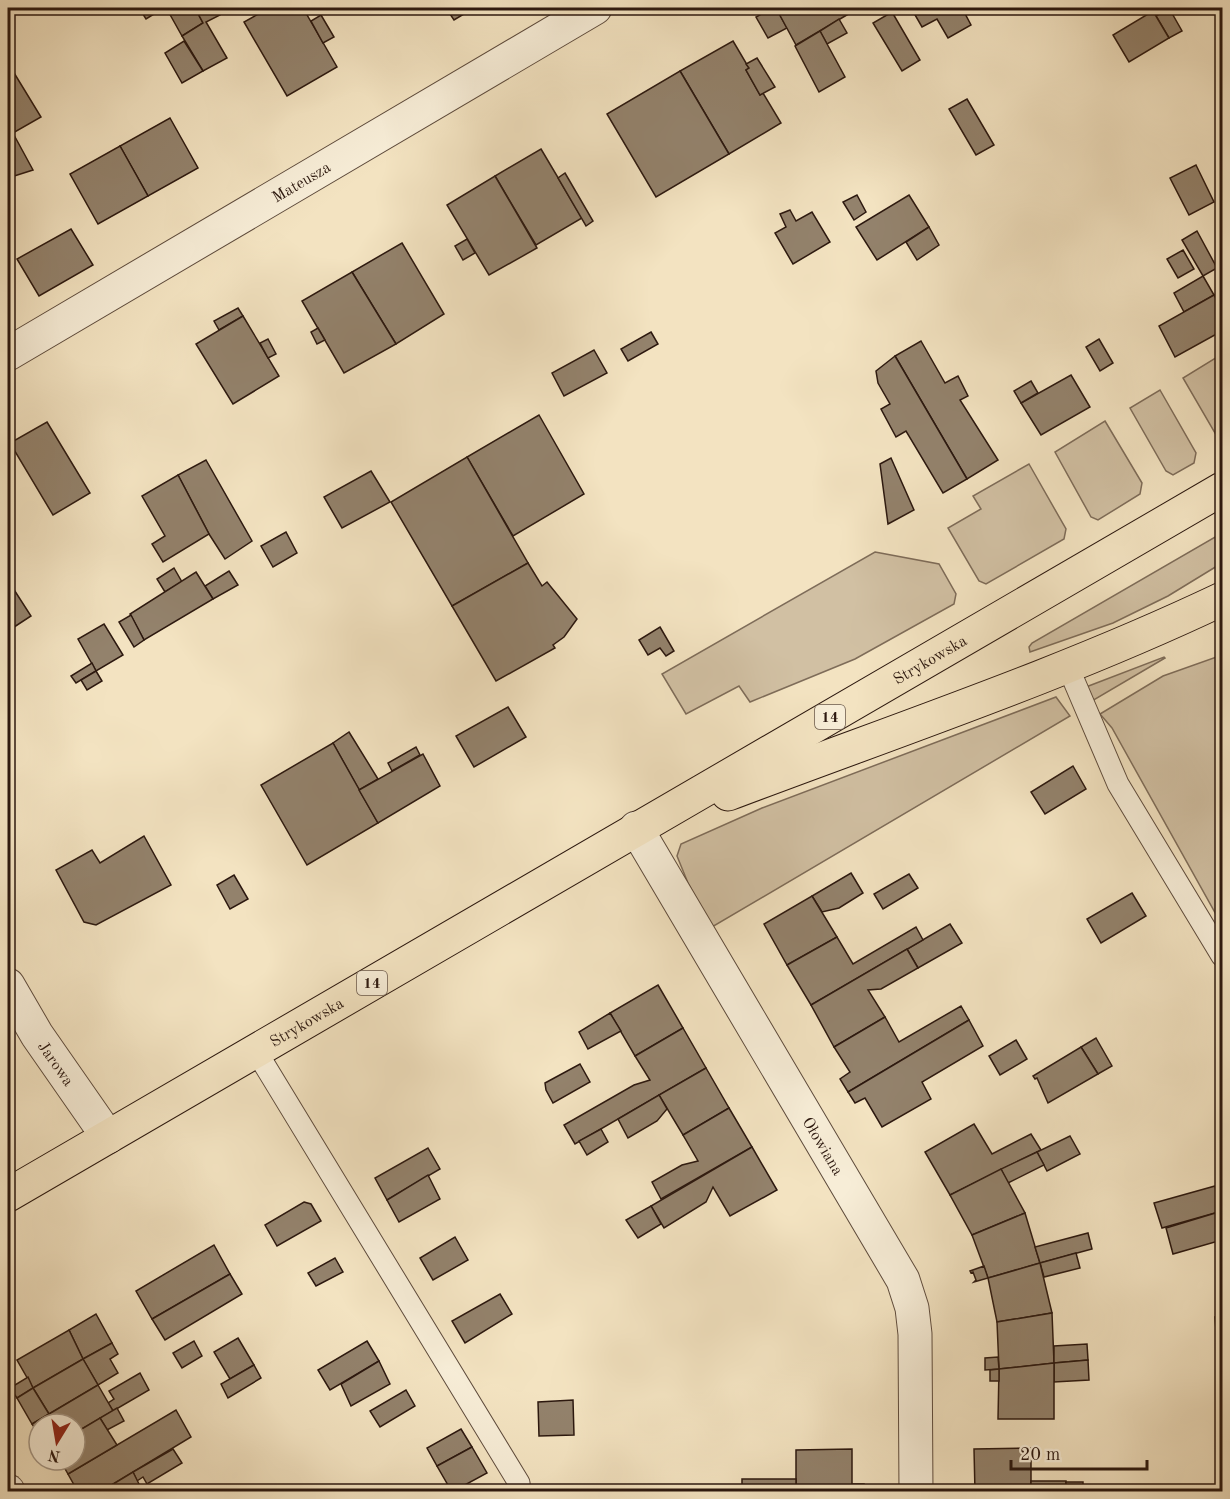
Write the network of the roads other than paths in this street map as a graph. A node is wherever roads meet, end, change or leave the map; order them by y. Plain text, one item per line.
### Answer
1 (595, 8) edge
2 (8, 354) edge
3 (1222, 489) edge
4 (1222, 599) edge
5 (1068, 667) junction
6 (636, 828) junction
7 (1222, 956) edge
8 (8, 986) edge
9 (256, 1051) junction
10 (108, 1137) junction
11 (8, 1196) edge
12 (520, 1491) edge
13 (916, 1491) edge

1 - 2 street, Mateusza
3 - 6 main road, Strykowska / 14
4 - 5 main road, Strykowska / 14
5 - 6 main road, Strykowska / 14
5 - 7 lane
6 - 9 main road, Strykowska / 14
6 - 13 street, Ołowiana
8 - 10 street, Jarowa
9 - 10 main road, Strykowska / 14
9 - 12 lane
10 - 11 main road, Strykowska / 14

